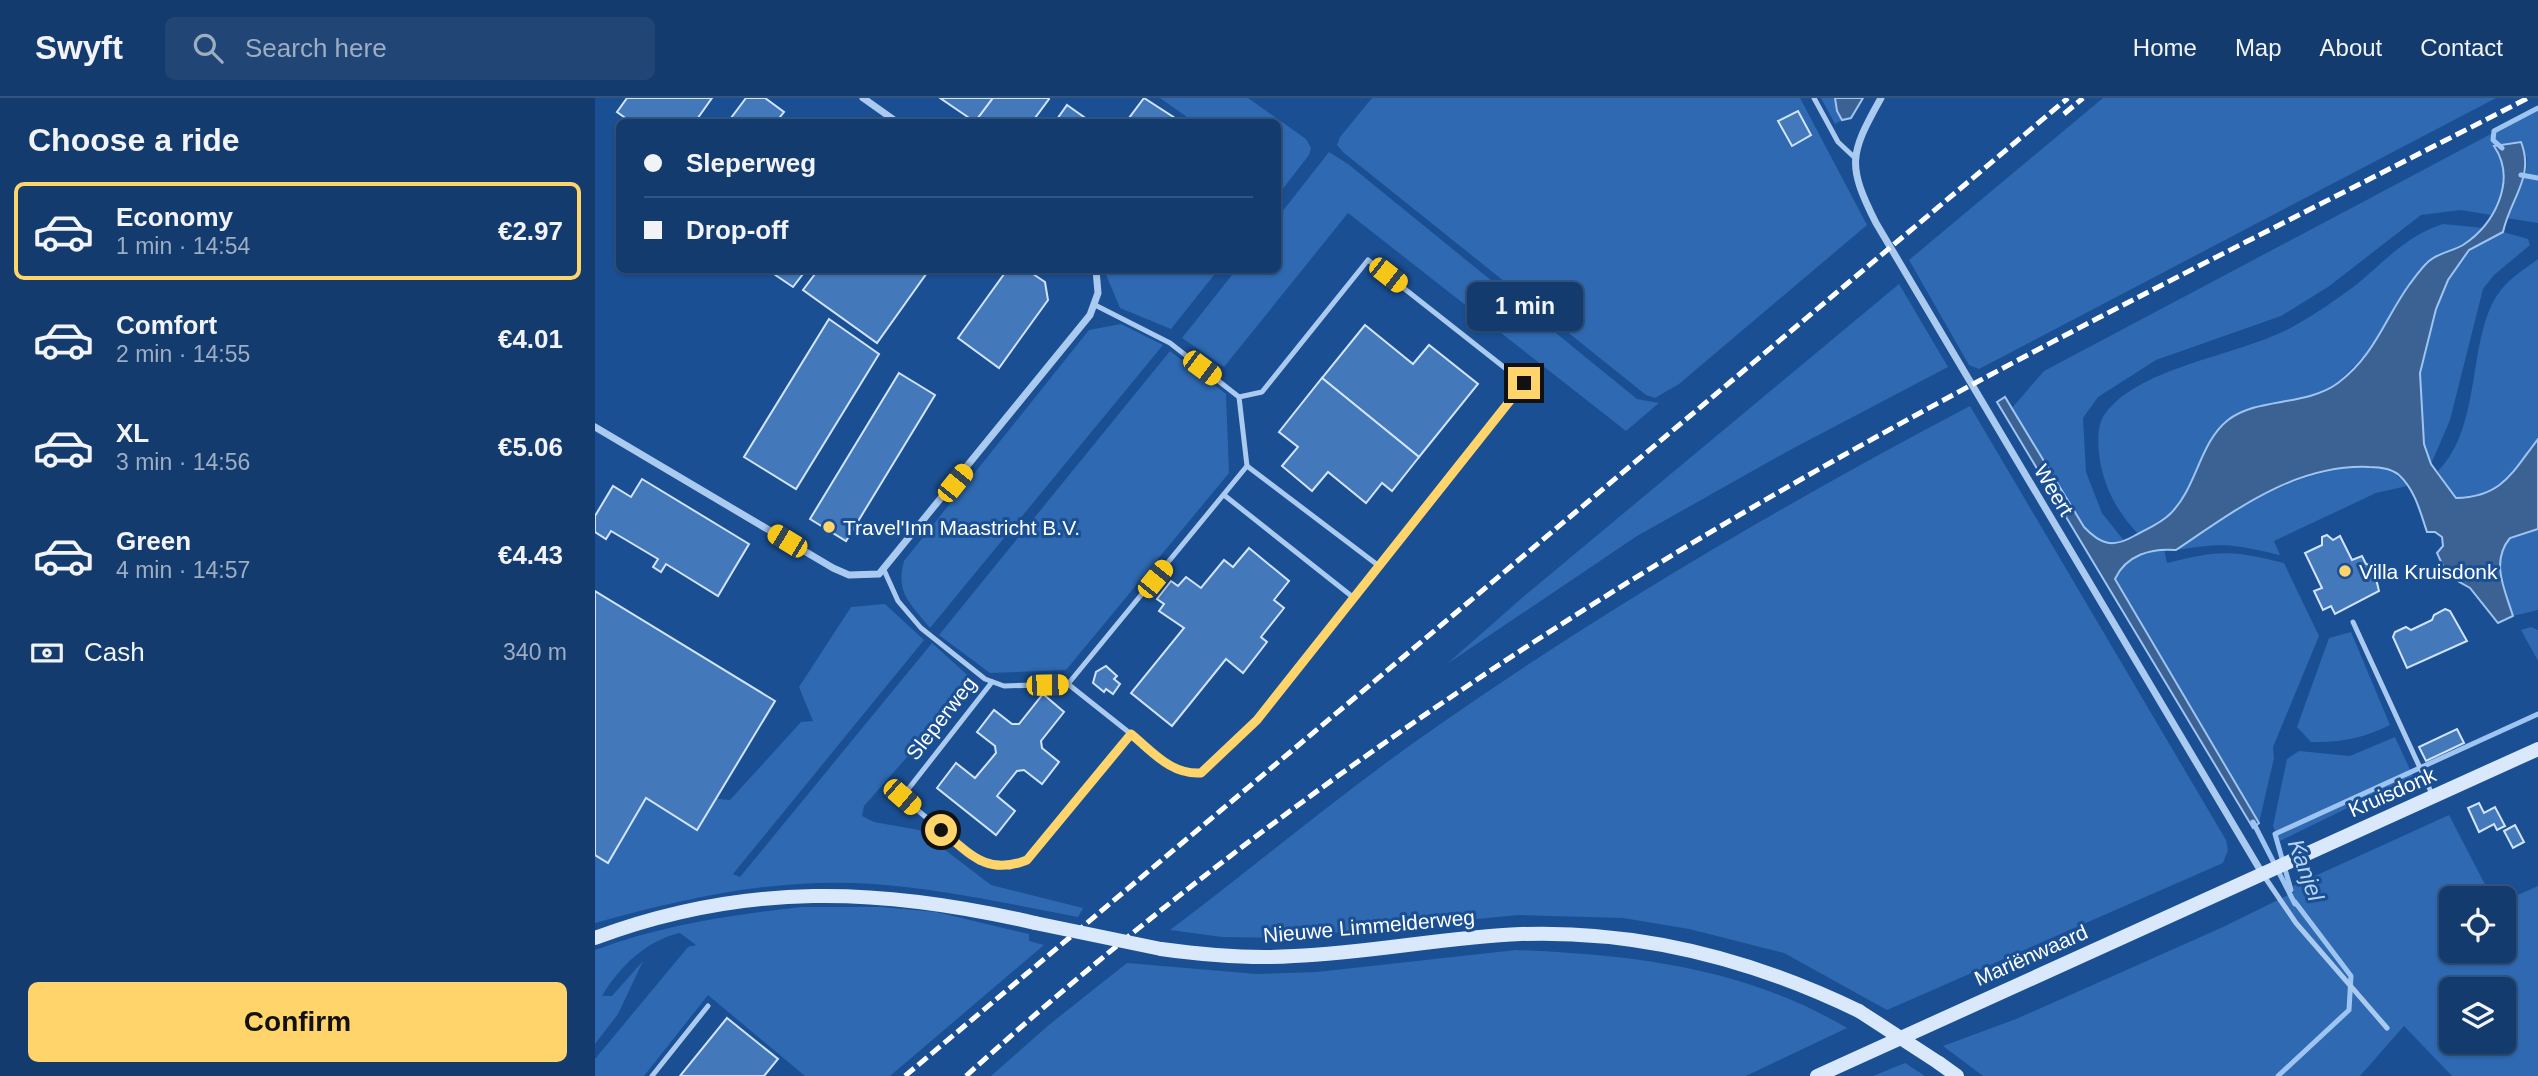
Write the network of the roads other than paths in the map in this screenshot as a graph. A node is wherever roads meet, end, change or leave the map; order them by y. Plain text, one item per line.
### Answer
1 (863, 98) edge
2 (1814, 98) edge
3 (1881, 98) edge
4 (893, 119) edge
5 (1854, 157) junction
6 (1096, 273) edge
7 (1095, 305) junction
8 (1239, 397) junction
9 (595, 427) edge
10 (1247, 466) junction
11 (1224, 495) junction
12 (1378, 566) junction
13 (884, 570) junction
14 (1354, 598) junction
15 (2353, 622) dead end
16 (992, 682) junction
17 (1068, 684) junction
18 (1131, 734) junction
19 (2538, 749) edge
20 (2433, 797) junction
21 (2262, 873) junction
22 (595, 938) edge
23 (708, 1006) dead end
24 (2387, 1028) dead end
25 (652, 1076) edge
26 (1817, 1076) edge
27 (1957, 1076) edge

1 - 4 street
2 - 5 lane
3 - 5 street, Weert
5 - 21 street, Weert
6 - 7 street
7 - 8 lane
7 - 13 street
8 - 10 lane
8 - 12 lane
9 - 13 street
10 - 11 lane
10 - 12 lane
11 - 14 lane
11 - 17 lane
12 - 14 lane
13 - 16 lane, Sleperweg
14 - 18 lane
15 - 20 lane
16 - 17 lane, Sleperweg
16 - 18 lane, Sleperweg
17 - 18 lane
19 - 20 street, Kruisdonk
20 - 21 street, Kruisdonk
21 - 24 lane, Weert
21 - 26 street, Mariënwaard
22 - 27 street, Nieuwe Limmelderweg, bridge
23 - 25 lane

